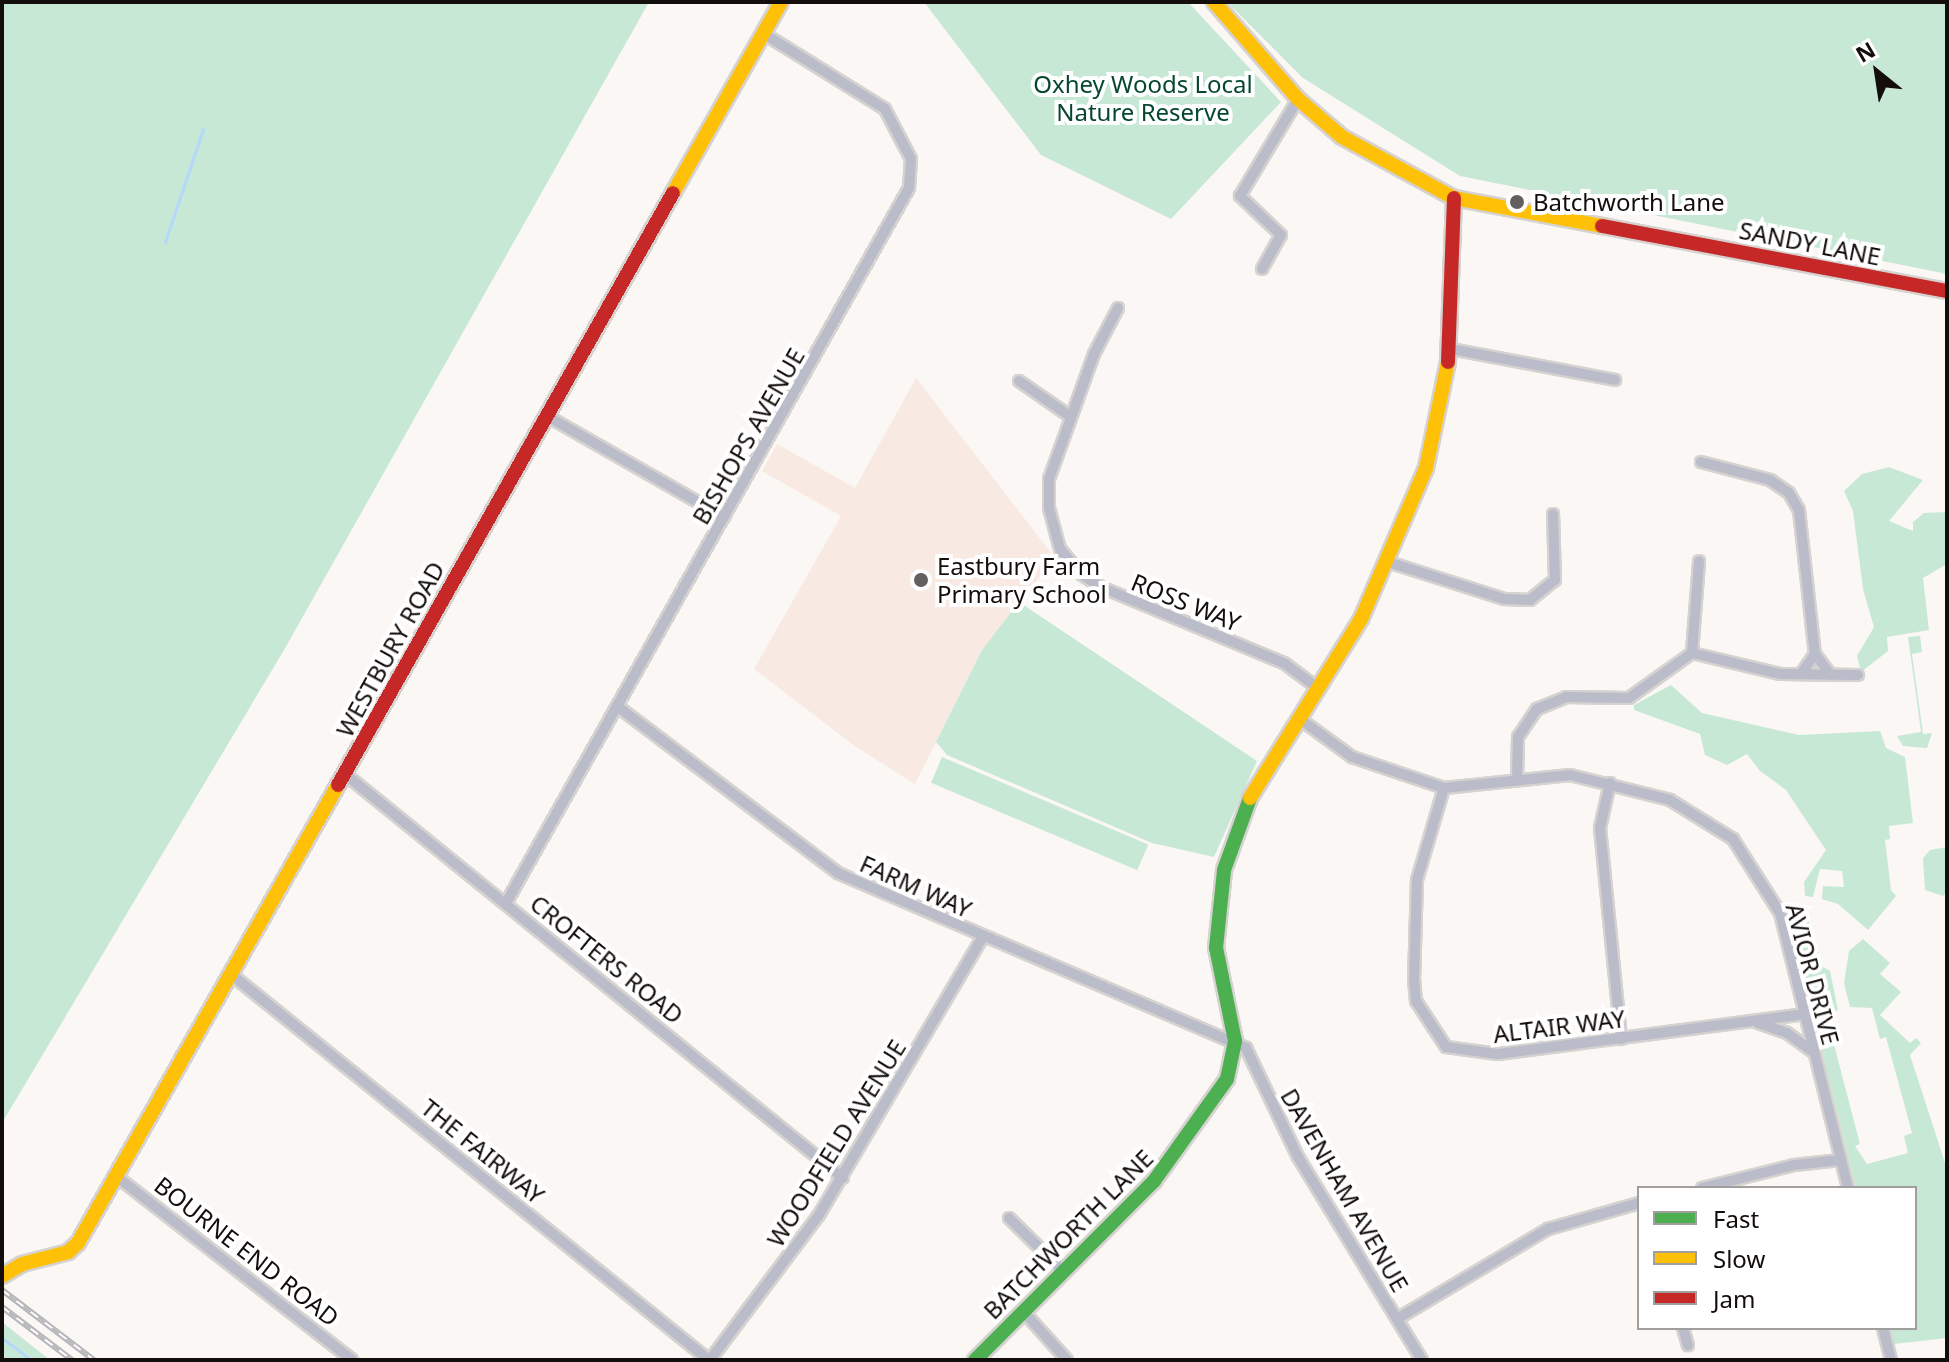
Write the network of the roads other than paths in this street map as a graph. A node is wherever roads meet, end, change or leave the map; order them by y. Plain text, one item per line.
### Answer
1 (781, 2) edge
2 (1214, 2) edge
3 (763, 33) junction
4 (1298, 99) junction
5 (1454, 198) junction
6 (1262, 269) dead end
7 (1947, 291) edge
8 (1118, 308) dead end
9 (1451, 349) junction
10 (1615, 380) dead end
11 (1019, 381) dead end
12 (547, 416) junction
13 (1071, 417) junction
14 (1701, 462) dead end
15 (1553, 514) dead end
16 (724, 517) junction
17 (1699, 561) dead end
18 (1388, 562) junction
19 (1692, 653) junction
20 (1815, 654) junction
21 (1801, 674) junction
22 (1831, 675) junction
23 (1858, 675) dead end
24 (1319, 689) junction
25 (617, 706) junction
26 (1300, 719) junction
27 (345, 774) junction
28 (1517, 778) junction
29 (1610, 783) junction
30 (1444, 788) junction
31 (506, 903) junction
32 (983, 937) junction
33 (232, 975) junction
34 (1805, 1014) junction
35 (1756, 1023) junction
36 (1621, 1039) junction
37 (1235, 1041) junction
38 (1813, 1052) junction
39 (1841, 1160) junction
40 (116, 1176) junction
41 (843, 1178) junction
42 (1710, 1186) edge
43 (1848, 1186) edge
44 (1637, 1203) edge
45 (1009, 1218) dead end
46 (1062, 1270) junction
47 (2, 1276) edge
48 (1023, 1311) junction
49 (1397, 1319) junction
50 (1684, 1330) edge
51 (1884, 1330) edge
52 (1688, 1345) dead end
53 (352, 1360) edge
54 (709, 1360) edge
55 (975, 1360) edge
56 (1067, 1360) edge
57 (1422, 1360) edge
58 (1891, 1360) edge

1 - 3 street, WESTBURY ROAD
2 - 4 street, SANDY LANE
3 - 12 street, WESTBURY ROAD
3 - 16 street, BISHOPS AVENUE
4 - 5 street, SANDY LANE
4 - 6 street
5 - 7 street, SANDY LANE
5 - 9 street, BATCHWORTH LANE
8 - 13 street, ROSS WAY
9 - 10 street
9 - 18 street, BATCHWORTH LANE
11 - 13 street
12 - 16 street
12 - 27 street, WESTBURY ROAD
13 - 24 street, ROSS WAY
14 - 20 street
15 - 18 street
16 - 25 street, BISHOPS AVENUE
17 - 19 street
18 - 24 street, BATCHWORTH LANE
19 - 21 street
19 - 28 street
20 - 21 street
20 - 22 street
21 - 22 street
22 - 23 street
24 - 26 street, BATCHWORTH LANE
25 - 31 street, BISHOPS AVENUE
25 - 32 street, FARM WAY
26 - 30 street, AVIOR DRIVE
26 - 37 street, BATCHWORTH LANE
27 - 31 street, CROFTERS ROAD
27 - 33 street, WESTBURY ROAD
28 - 29 street, AVIOR DRIVE
28 - 30 street, AVIOR DRIVE
29 - 34 street, AVIOR DRIVE
29 - 36 street
30 - 36 street, ALTAIR WAY
31 - 41 street, CROFTERS ROAD
32 - 37 street, FARM WAY
32 - 41 street, WOODFIELD AVENUE
33 - 40 street, WESTBURY ROAD
33 - 54 street, THE FAIRWAY
34 - 35 street, ALTAIR WAY
34 - 38 street, AVIOR DRIVE
35 - 36 street, ALTAIR WAY
35 - 38 street
37 - 46 street, BATCHWORTH LANE
37 - 49 street, DAVENHAM AVENUE
38 - 39 street, AVIOR DRIVE
39 - 42 street
39 - 43 street, AVIOR DRIVE
40 - 47 street, WESTBURY ROAD
40 - 53 street, BOURNE END ROAD
41 - 54 street, WOODFIELD AVENUE
44 - 49 street
45 - 46 street
46 - 48 street, BATCHWORTH LANE
48 - 55 street, BATCHWORTH LANE
48 - 56 street
49 - 57 street, DAVENHAM AVENUE
50 - 52 street
51 - 58 street

